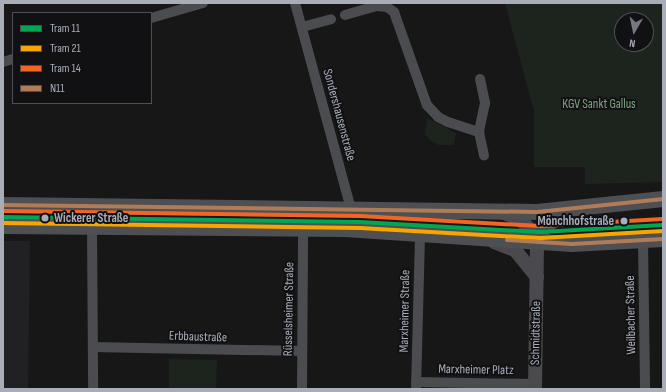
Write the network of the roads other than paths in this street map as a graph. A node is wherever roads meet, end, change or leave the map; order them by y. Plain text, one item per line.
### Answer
1 (203, 3) edge
2 (295, 3) edge
3 (345, 15) dead end
4 (152, 18) edge
5 (331, 19) dead end
6 (302, 28) junction
7 (480, 78) dead end
8 (479, 132) junction
9 (484, 154) dead end
10 (663, 199) edge
11 (3, 205) edge
12 (350, 209) junction
13 (572, 209) junction
14 (498, 212) junction
15 (3, 226) edge
16 (92, 226) junction
17 (304, 229) junction
18 (420, 234) junction
19 (487, 239) junction
20 (663, 239) edge
21 (643, 240) junction
22 (537, 242) junction
23 (537, 278) junction
24 (93, 347) junction
25 (302, 352) junction
26 (416, 386) edge
27 (535, 387) edge
28 (93, 389) edge
29 (302, 389) edge
30 (645, 389) edge

1 - 4 street
2 - 6 street, Sondershausenstraße
3 - 8 street
5 - 6 street
6 - 12 street, Sondershausenstraße
7 - 8 street
8 - 9 street
10 - 13 main road
11 - 12 main road
12 - 14 main road
13 - 14 main road
13 - 22 main road
14 - 22 main road
15 - 16 main road
16 - 17 main road
16 - 24 street
17 - 18 main road
17 - 25 street, Rüsselsheimer Straße
18 - 19 main road
18 - 26 street, Marxheimer Straße
19 - 22 main road
19 - 23 main road
20 - 21 main road
21 - 22 main road
21 - 30 street, Weilbacher Straße
22 - 23 main road, Schmidtstraße
23 - 27 main road, Schmidtstraße
24 - 25 street, Erbbaustraße
24 - 28 street
25 - 29 street, Rüsselsheimer Straße
26 - 27 street, Marxheimer Platz

